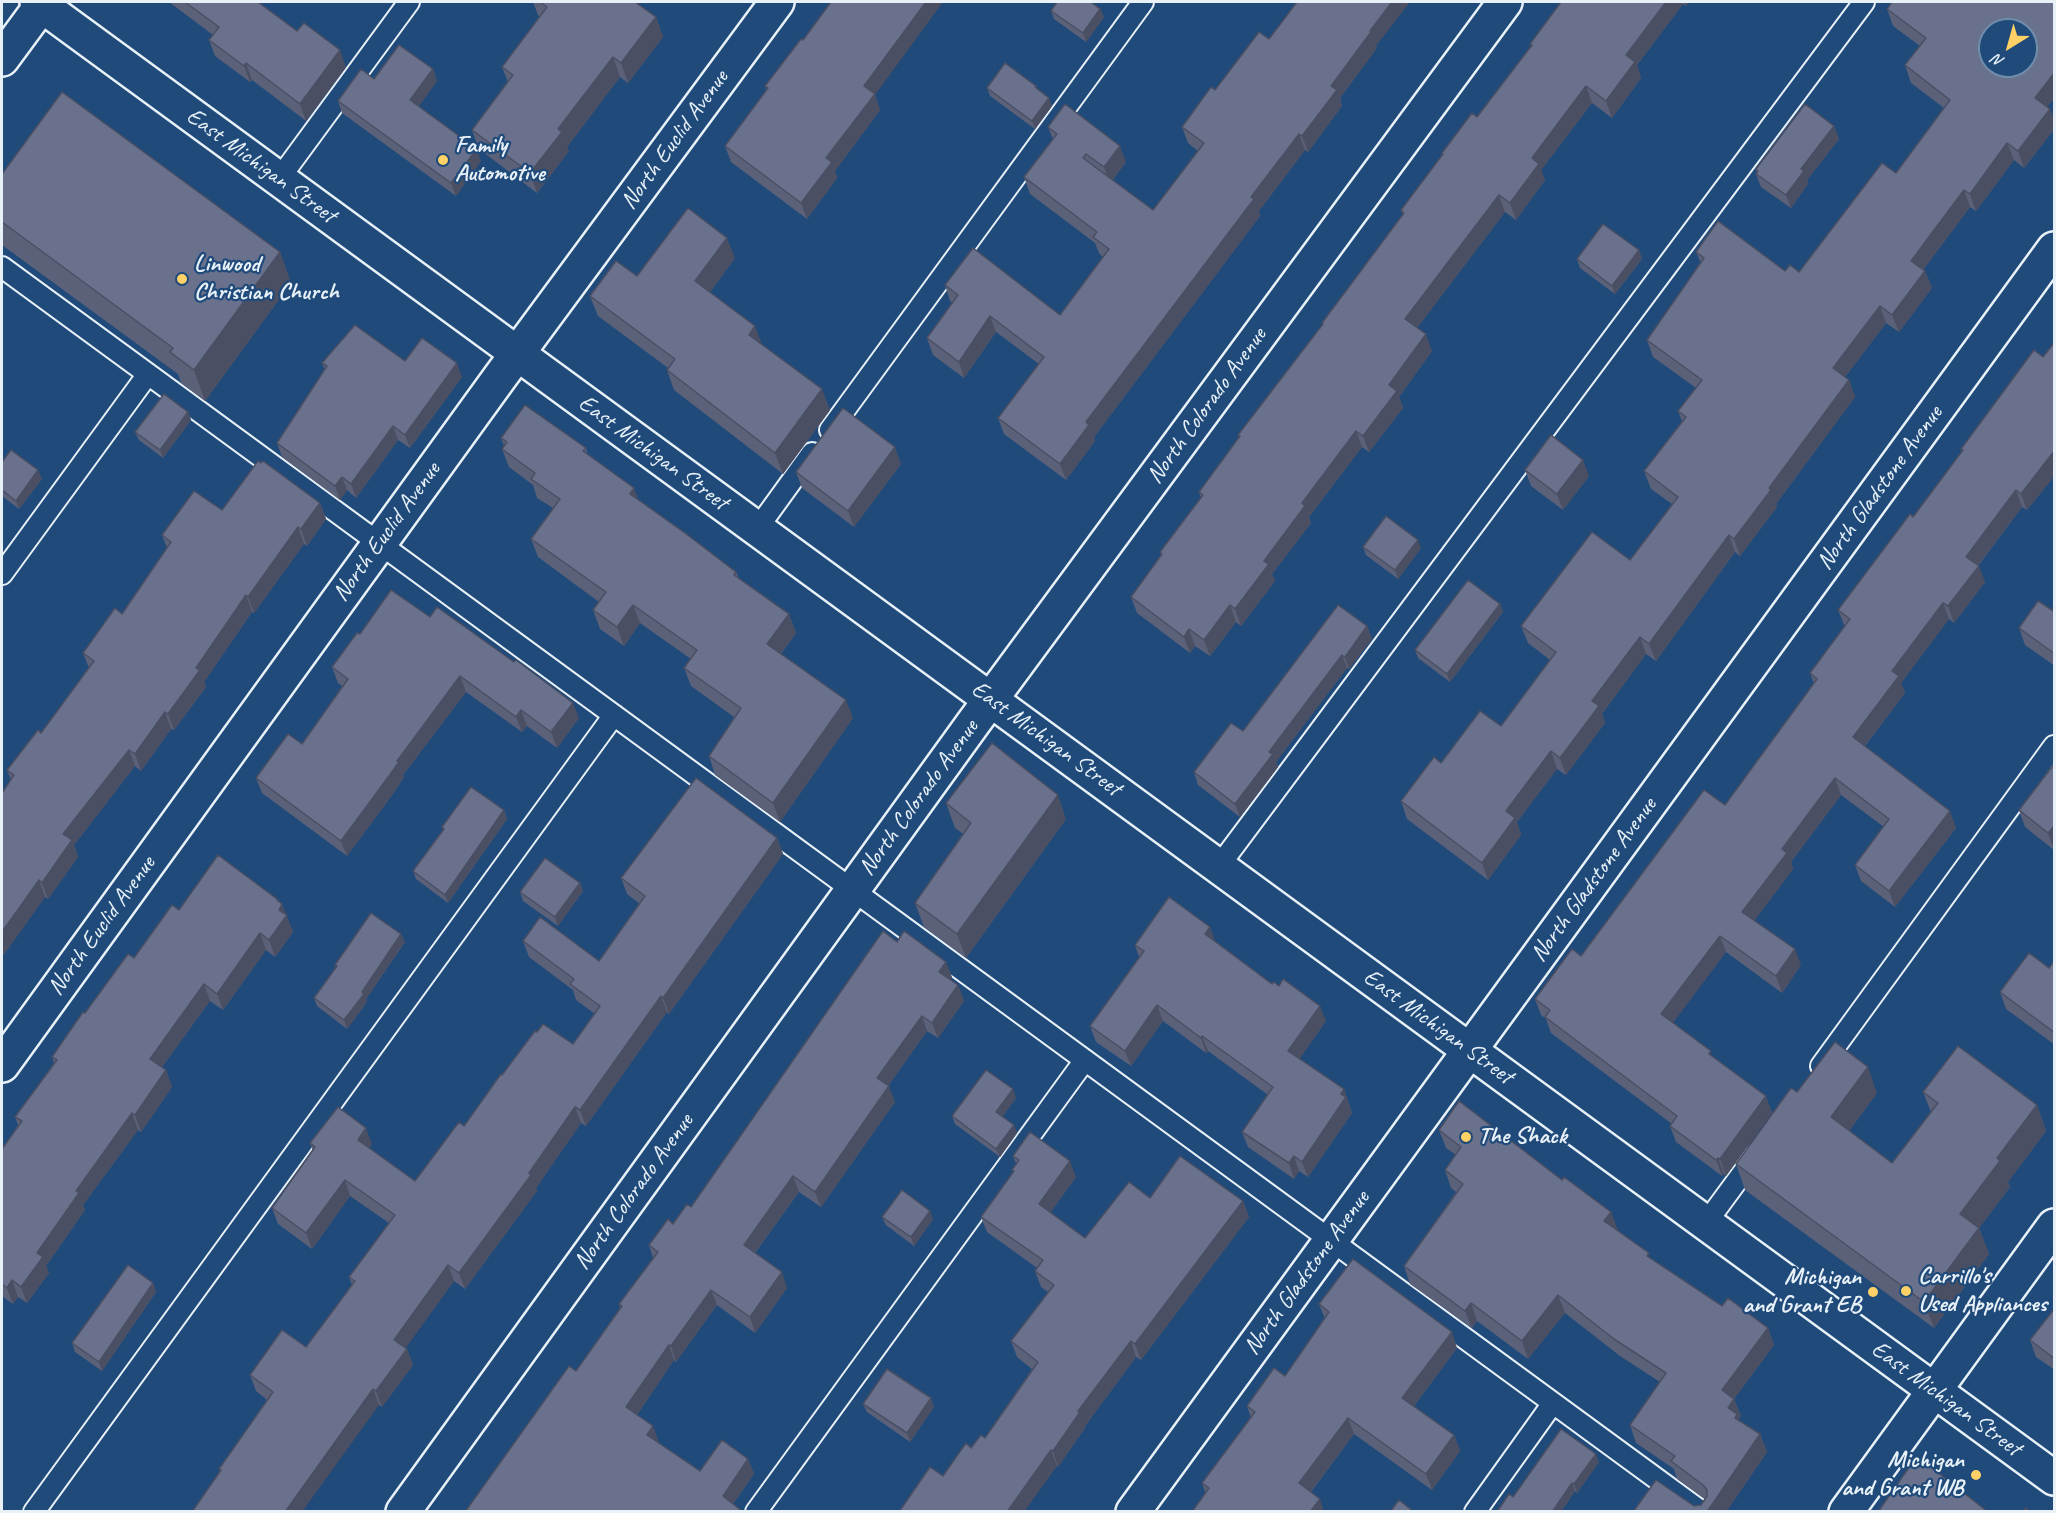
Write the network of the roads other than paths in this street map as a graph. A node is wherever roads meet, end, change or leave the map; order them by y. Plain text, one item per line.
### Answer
1 (409, 2) edge
2 (777, 2) edge
3 (1143, 2) edge
4 (1505, 2) edge
5 (1864, 2) edge
6 (40, 3) edge
7 (2, 59) edge
8 (279, 179) junction
9 (2055, 249) edge
10 (2, 267) edge
11 (518, 354) junction
12 (148, 374) junction
13 (757, 528) junction
14 (379, 544) junction
15 (2, 574) edge
16 (991, 699) junction
17 (614, 715) junction
18 (2055, 746) edge
19 (1220, 866) junction
20 (852, 890) junction
21 (1470, 1050) junction
22 (1085, 1060) junction
23 (2, 1065) edge
24 (1809, 1082) edge
25 (1767, 1140) edge
26 (1706, 1223) junction
27 (2055, 1227) edge
28 (1331, 1240) junction
29 (1935, 1390) junction
30 (1553, 1403) junction
31 (2055, 1478) edge
32 (34, 1512) edge
33 (403, 1512) edge
34 (756, 1512) edge
35 (1133, 1512) edge
36 (1474, 1512) edge
37 (1702, 1512) edge
38 (1846, 1512) edge

1 - 8 lane
2 - 11 street, North Euclid Avenue
3 - 13 lane
4 - 16 street, North Colorado Avenue
5 - 19 lane
6 - 7 street
6 - 8 street, East Michigan Street
8 - 11 street, East Michigan Street
9 - 21 street, North Gladstone Avenue
10 - 12 lane
11 - 13 street, East Michigan Street
11 - 14 street, North Euclid Avenue
12 - 14 lane
12 - 15 lane
13 - 16 street, East Michigan Street
14 - 17 lane
14 - 23 street, North Euclid Avenue
16 - 19 street, East Michigan Street
16 - 20 street, North Colorado Avenue
17 - 20 lane
17 - 32 lane
18 - 24 lane
19 - 21 street, East Michigan Street
20 - 22 lane
20 - 33 street, North Colorado Avenue
21 - 26 street, East Michigan Street
21 - 28 street, North Gladstone Avenue
22 - 28 lane
22 - 34 lane
25 - 26 lane
26 - 29 street, East Michigan Street
27 - 29 street
28 - 30 lane
28 - 35 street, North Gladstone Avenue
29 - 31 street, East Michigan Street
29 - 38 street
30 - 36 lane
30 - 37 lane

